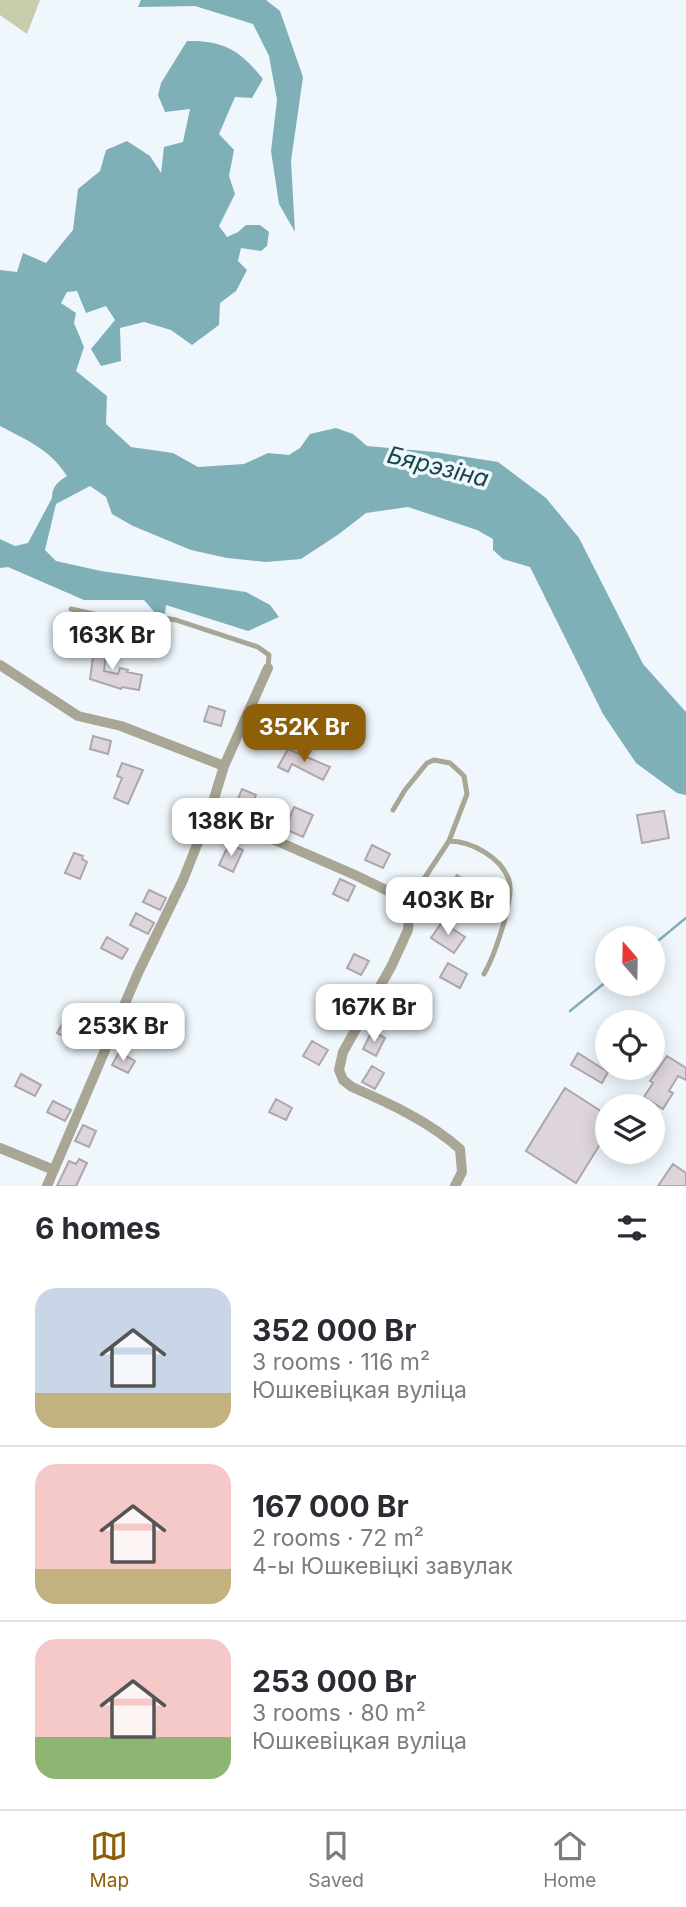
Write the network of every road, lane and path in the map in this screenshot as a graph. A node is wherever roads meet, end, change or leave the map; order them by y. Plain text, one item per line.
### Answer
1 (71, 608) dead end
2 (0, 665) edge
3 (268, 668) joint
4 (224, 766) junction
5 (393, 810) dead end
6 (210, 812) junction
7 (449, 841) junction
8 (406, 906) junction
9 (484, 974) dead end
10 (0, 1148) edge
11 (54, 1170) junction
12 (47, 1186) edge
13 (455, 1186) edge

1 - 3 lane
2 - 4 street
3 - 4 street
4 - 6 street
5 - 7 lane
6 - 8 street
6 - 11 street
7 - 8 lane
7 - 9 lane
8 - 13 street
10 - 11 street
11 - 12 street

